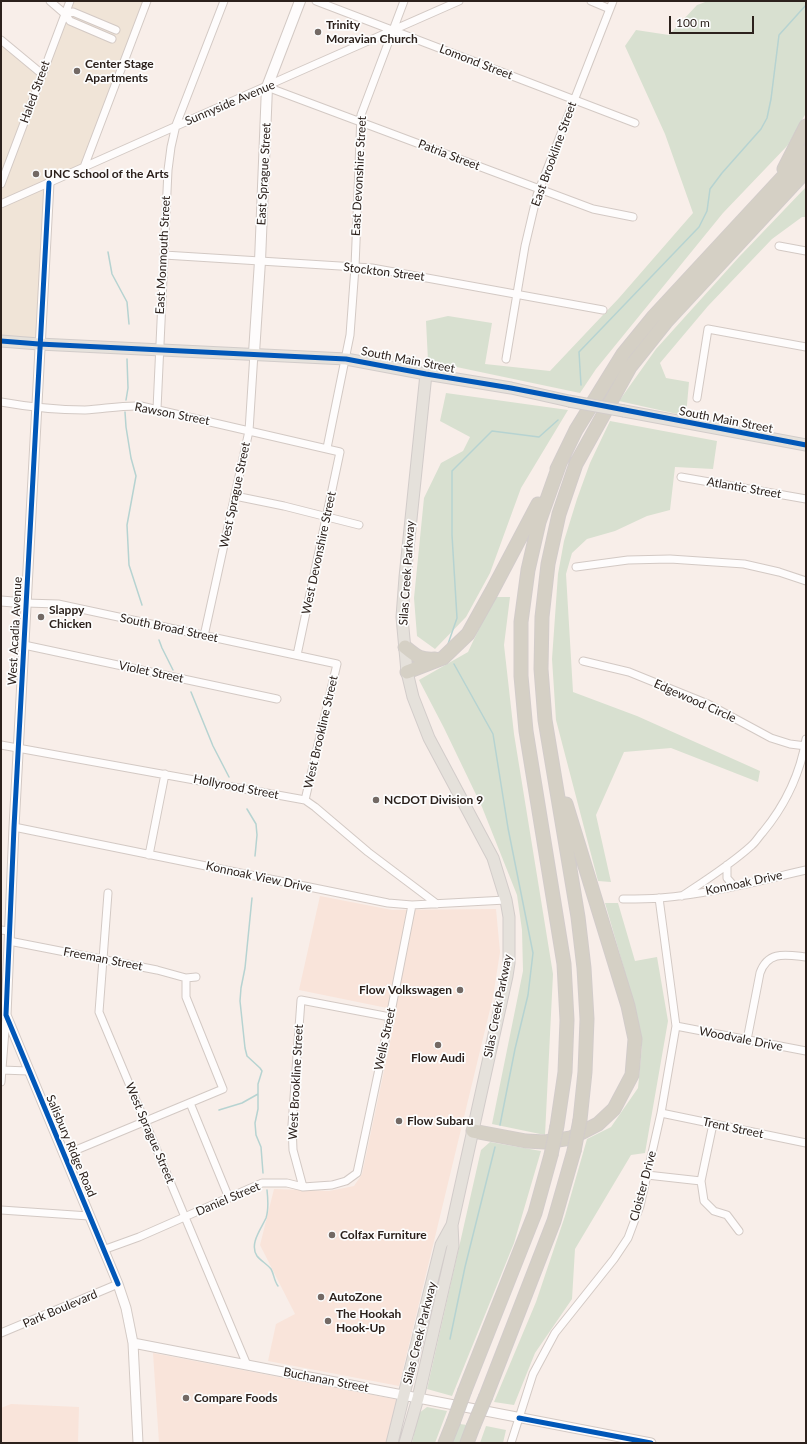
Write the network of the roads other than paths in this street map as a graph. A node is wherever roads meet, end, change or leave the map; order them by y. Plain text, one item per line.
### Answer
1 (50, 1) edge
2 (70, 1) edge
3 (147, 1) edge
4 (224, 1) edge
5 (300, 1) edge
6 (316, 1) edge
7 (404, 1) edge
8 (459, 1) edge
9 (591, 1) edge
10 (613, 1) edge
11 (610, 9) junction
12 (65, 14) junction
13 (116, 30) dead end
14 (392, 30) junction
15 (112, 39) dead end
16 (1, 40) edge
17 (42, 74) junction
18 (267, 87) junction
19 (574, 100) junction
20 (361, 122) junction
21 (635, 124) dead end
22 (176, 125) junction
23 (806, 126) edge
24 (806, 152) edge
25 (84, 167) junction
26 (806, 171) edge
27 (806, 180) edge
28 (49, 183) junction
29 (1, 184) edge
30 (776, 184) junction
31 (539, 189) junction
32 (1, 204) edge
33 (633, 216) dead end
34 (756, 224) junction
35 (779, 246) dead end
36 (806, 250) edge
37 (164, 255) junction
38 (260, 261) junction
39 (355, 267) junction
40 (517, 294) junction
41 (603, 310) dead end
42 (1, 341) edge
43 (39, 344) junction
44 (806, 347) edge
45 (159, 350) junction
46 (254, 353) junction
47 (346, 359) junction
48 (506, 359) dead end
49 (426, 374) junction
50 (697, 398) dead end
51 (1, 402) edge
52 (36, 408) junction
53 (157, 409) junction
54 (248, 431) junction
55 (806, 445) edge
56 (327, 448) junction
57 (340, 452) joint
58 (560, 463) junction
59 (682, 477) dead end
60 (235, 496) junction
61 (806, 499) edge
62 (327, 518) junction
63 (359, 525) dead end
64 (576, 567) dead end
65 (806, 581) edge
66 (1, 602) edge
67 (26, 602) junction
68 (204, 636) junction
69 (24, 645) junction
70 (405, 647) junction
71 (297, 655) junction
72 (443, 658) junction
73 (584, 661) dead end
74 (337, 664) joint
75 (407, 672) junction
76 (277, 699) dead end
77 (806, 744) edge
78 (1, 745) edge
79 (19, 748) junction
80 (551, 755) junction
81 (165, 774) junction
82 (305, 800) junction
83 (14, 827) junction
84 (149, 854) junction
85 (727, 866) junction
86 (806, 870) edge
87 (734, 886) junction
88 (108, 893) dead end
89 (682, 896) junction
90 (659, 898) junction
91 (623, 899) dead end
92 (506, 900) junction
93 (437, 904) junction
94 (412, 905) junction
95 (6, 934) edge
96 (806, 957) edge
97 (103, 959) junction
98 (196, 977) dead end
99 (186, 978) junction
100 (6, 1015) junction
101 (390, 1017) junction
102 (676, 1026) junction
103 (747, 1040) junction
104 (806, 1051) edge
105 (1, 1070) edge
106 (29, 1071) junction
107 (1, 1082) edge
108 (190, 1103) junction
109 (661, 1113) junction
110 (145, 1121) junction
111 (713, 1124) junction
112 (473, 1131) junction
113 (806, 1143) edge
114 (64, 1155) junction
115 (357, 1173) joint
116 (647, 1175) junction
117 (699, 1181) junction
118 (303, 1187) junction
119 (229, 1198) junction
120 (1, 1210) edge
121 (89, 1216) junction
122 (184, 1217) junction
123 (452, 1225) junction
124 (739, 1231) dead end
125 (103, 1250) junction
126 (118, 1284) junction
127 (1, 1334) edge
128 (133, 1343) junction
129 (247, 1365) junction
130 (405, 1395) junction
131 (418, 1398) junction
132 (519, 1418) junction
133 (613, 1439) edge
134 (138, 1443) edge
135 (392, 1443) edge
136 (405, 1443) edge
137 (445, 1443) edge
138 (467, 1443) edge
139 (511, 1443) edge
140 (651, 1443) edge

1 - 12 street
2 - 12 street, Haled Street
3 - 25 street
4 - 22 street, East Monmouth Street
5 - 18 main road, East Sprague Street
6 - 14 street, Lomond Street
7 - 14 street, East Devonshire Street
8 - 14 street, Sunnyside Avenue
9 - 11 street
10 - 11 street, East Brookline Street
11 - 19 street, East Brookline Street
12 - 13 street
12 - 15 street
12 - 17 street, Haled Street
14 - 18 street, Sunnyside Avenue
14 - 19 street, Lomond Street
14 - 20 street, East Devonshire Street
16 - 17 street
17 - 29 street, Haled Street
18 - 20 street, Patria Street
18 - 22 street, Sunnyside Avenue
18 - 38 main road, East Sprague Street
19 - 21 street, Lomond Street
19 - 31 street, East Brookline Street
20 - 31 street, Patria Street
20 - 39 street, East Devonshire Street
22 - 25 street, Sunnyside Avenue
22 - 37 street, East Monmouth Street
23 - 30 highway
24 - 30 highway
25 - 28 street, Sunnyside Avenue
26 - 34 highway
27 - 34 highway
28 - 32 street, Sunnyside Avenue
28 - 43 street, West Acadia Avenue
30 - 58 highway
31 - 33 street, Patria Street
31 - 40 street, East Brookline Street
34 - 80 highway
35 - 36 street
37 - 38 street, Stockton Street
37 - 45 street, East Monmouth Street
38 - 39 street, Stockton Street
38 - 46 main road, East Sprague Street
39 - 40 street, Stockton Street
39 - 47 street, East Devonshire Street
40 - 41 street, Stockton Street
40 - 48 street, East Brookline Street
42 - 43 main road, South Main Street
43 - 45 main road, South Main Street
43 - 52 street, West Acadia Avenue
44 - 50 street
45 - 46 main road, South Main Street
45 - 53 street, East Monmouth Street
46 - 47 main road, South Main Street
46 - 54 street, West Sprague Street
47 - 49 main road, South Main Street
47 - 56 street
49 - 55 main road, South Main Street, bridge
49 - 70 main road, Silas Creek Parkway
51 - 52 street, Rawson Street
52 - 53 street, Rawson Street
52 - 67 street, West Acadia Avenue
53 - 54 street, Rawson Street
54 - 56 street, Rawson Street
54 - 60 street, West Sprague Street
56 - 57 street, Rawson Street
57 - 62 street, West Devonshire Street
58 - 72 highway
58 - 137 highway, bridge
59 - 61 street, Atlantic Street
60 - 62 street
60 - 68 street, West Sprague Street
62 - 63 street
62 - 71 street, West Devonshire Street
64 - 65 street
66 - 67 street, South Broad Street
67 - 68 street, South Broad Street
67 - 69 street, West Acadia Avenue
68 - 71 street, South Broad Street
69 - 76 street, Violet Street
69 - 79 street, West Acadia Avenue
70 - 72 highway
70 - 75 main road, Silas Creek Parkway
71 - 74 street, South Broad Street
72 - 75 highway
73 - 77 street, Edgewood Circle
74 - 82 street, West Brookline Street
75 - 92 main road, Silas Creek Parkway
77 - 85 street
78 - 79 street, Hollyrood Street
79 - 81 street, Hollyrood Street
79 - 83 street, West Acadia Avenue
80 - 112 highway
80 - 138 highway, bridge
81 - 82 street, Hollyrood Street
81 - 84 street
82 - 93 street, Hollyrood Street
83 - 84 street, Konnoak View Drive
83 - 95 street, West Acadia Avenue
84 - 94 street, Konnoak View Drive
85 - 87 street
85 - 89 street
86 - 87 street, Konnoak Drive
87 - 89 street, Konnoak Drive
88 - 97 street, West Sprague Street
89 - 90 street, Konnoak Drive
90 - 91 street, Konnoak Drive
90 - 102 street, Cloister Drive
92 - 93 street, Konnoak View Drive
92 - 112 main road, Silas Creek Parkway
93 - 94 street, Konnoak View Drive
94 - 101 street, Wells Street
95 - 97 street, Freeman Street
95 - 100 street, West Acadia Avenue
96 - 103 street
97 - 99 street, Freeman Street
97 - 110 street, West Sprague Street
98 - 99 street, Freeman Street
99 - 108 street
100 - 105 street, West Acadia Avenue
100 - 106 street, Salisbury Ridge Road
101 - 115 street, Wells Street
101 - 118 street, West Brookline Street
102 - 103 street, Woodvale Drive
102 - 109 street, Cloister Drive
103 - 104 street, Woodvale Drive
105 - 106 street
105 - 107 street, West Acadia Avenue
106 - 114 street, Salisbury Ridge Road
108 - 110 street
108 - 119 street
109 - 111 street, Trent Street
109 - 116 street, Cloister Drive
110 - 114 street
110 - 122 street, West Sprague Street
111 - 113 street, Trent Street
111 - 117 street
112 - 123 main road, Silas Creek Parkway
114 - 121 street, Salisbury Ridge Road
115 - 118 street, Daniel Street
116 - 117 street
116 - 132 street, Cloister Drive
117 - 124 street
118 - 119 street, Daniel Street
119 - 122 street, Daniel Street
120 - 121 street
121 - 125 street, Salisbury Ridge Road
122 - 125 street, Daniel Street
122 - 129 street, West Sprague Street
123 - 130 main road, Silas Creek Parkway
123 - 131 main road, Silas Creek Parkway
125 - 126 street, Salisbury Ridge Road
126 - 127 street, Park Boulevard
126 - 128 street, Salisbury Ridge Road
128 - 129 street, Buchanan Street
128 - 134 street, Salisbury Ridge Road
129 - 130 street, Buchanan Street
130 - 131 street, Buchanan Street
130 - 135 main road, Silas Creek Parkway
131 - 132 street, Buchanan Street
131 - 136 main road, Silas Creek Parkway
132 - 133 street, Buchanan Street
132 - 139 street, Cloister Drive
133 - 140 street, Buchanan Street

